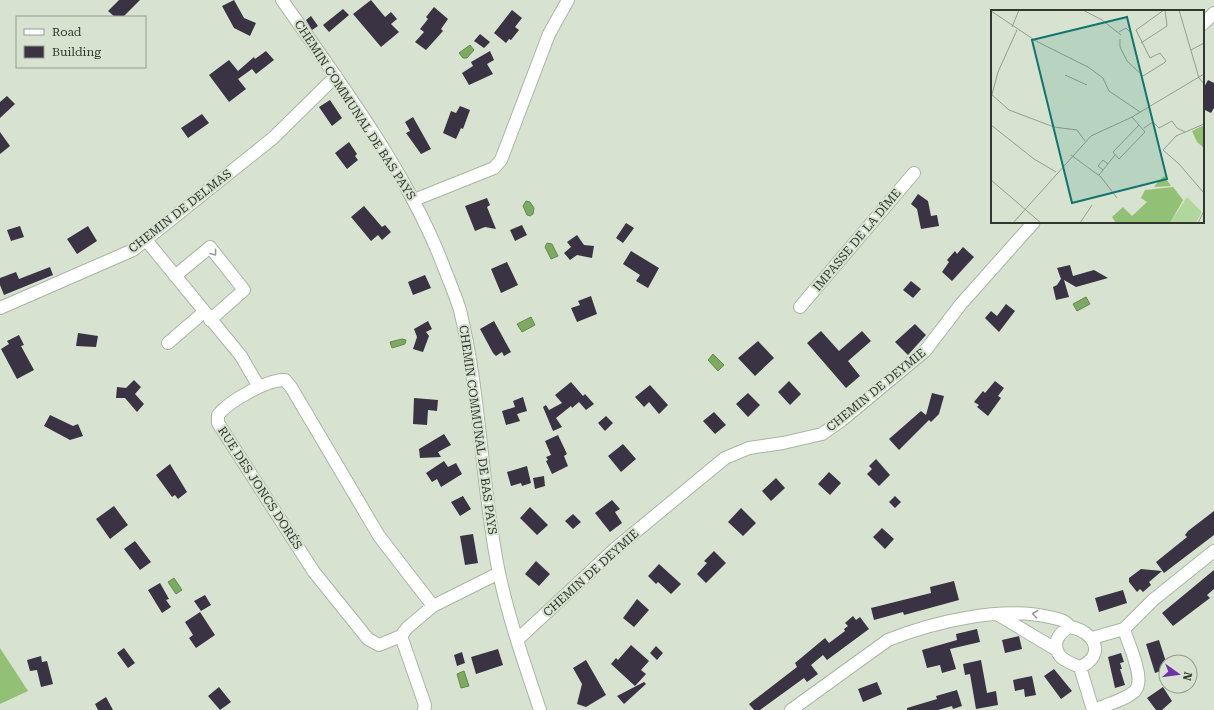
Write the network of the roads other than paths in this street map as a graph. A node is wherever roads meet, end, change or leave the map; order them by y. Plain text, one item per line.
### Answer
1 (282, 0) edge
2 (568, 0) edge
3 (1214, 14) edge
4 (1204, 23) edge
5 (336, 76) junction
6 (914, 173) dead end
7 (414, 200) junction
8 (1033, 223) edge
9 (146, 240) junction
10 (175, 276) junction
11 (0, 308) edge
12 (800, 308) dead end
13 (207, 316) junction
14 (168, 343) dead end
15 (259, 387) junction
16 (1214, 551) edge
17 (499, 573) junction
18 (433, 606) junction
19 (997, 614) junction
20 (1070, 627) junction
21 (1124, 629) junction
22 (401, 636) junction
23 (1092, 638) junction
24 (517, 640) junction
25 (1057, 650) junction
26 (1080, 666) junction
27 (424, 710) edge
28 (540, 710) edge
29 (791, 710) edge
30 (1093, 710) edge

1 - 5 street, CHEMIN COMMUNAL DE BAS PAYS
2 - 7 street
3 - 4 street
5 - 7 street, CHEMIN COMMUNAL DE BAS PAYS
5 - 9 street, CHEMIN DE DELMAS
6 - 12 street, IMPASSE DE LA DÎME
7 - 17 street, CHEMIN COMMUNAL DE BAS PAYS
8 - 24 street, CHEMIN DE DEYMIE
9 - 10 street
9 - 11 street, CHEMIN DE DELMAS
10 - 13 street
10 -> 13 street
13 - 14 street
13 - 15 street
15 - 18 street, RUE DES JONCS DORÉS
15 - 22 street, RUE DES JONCS DORÉS
16 - 21 street
17 - 18 street, RUE DES JONCS DORÉS
17 - 24 street, CHEMIN COMMUNAL DE BAS PAYS
18 - 22 street, RUE DES JONCS DORÉS
20 -> 19 street
19 - 25 street
19 - 29 street
20 - 23 street
20 - 25 street
21 - 23 street
21 - 30 street
22 - 27 street
23 - 26 street
24 - 28 street, CHEMIN COMMUNAL DE BAS PAYS
25 - 26 street
26 - 30 street

